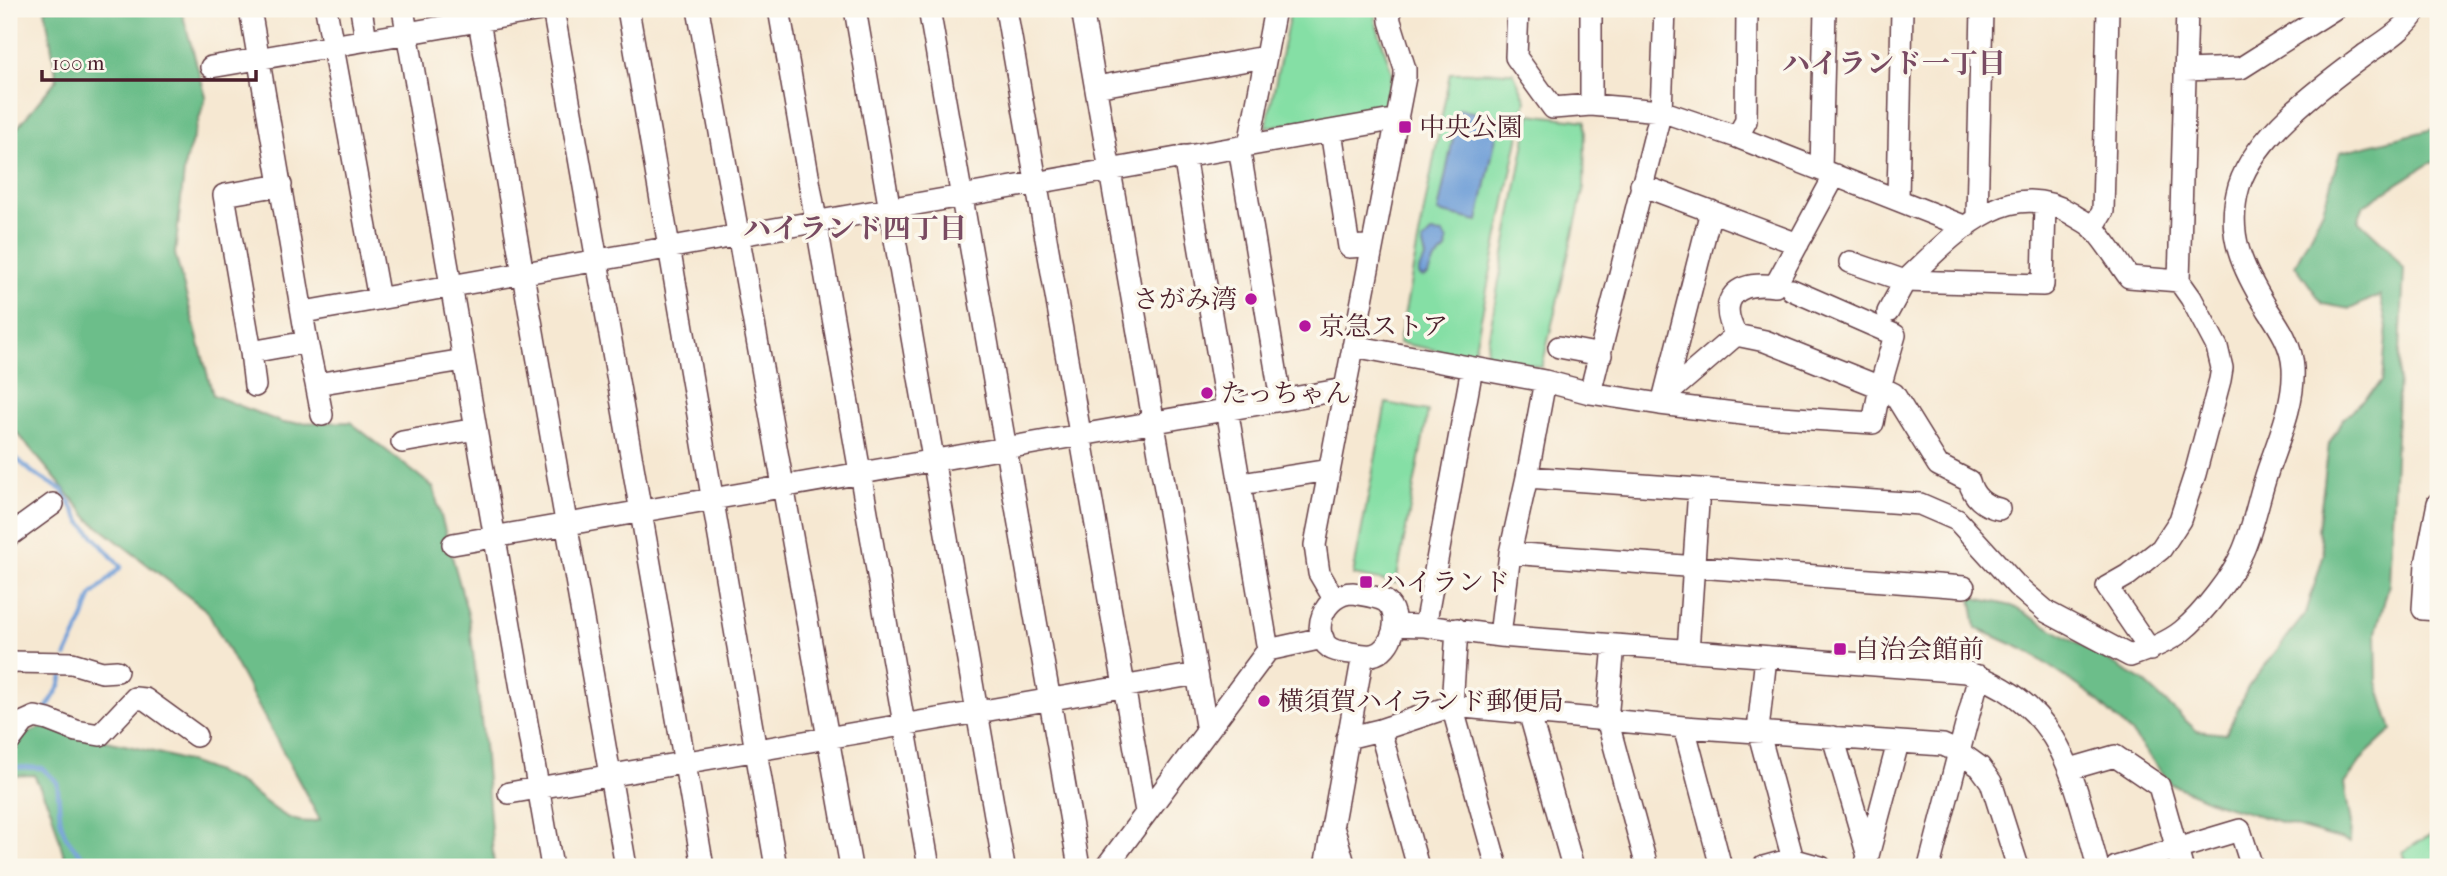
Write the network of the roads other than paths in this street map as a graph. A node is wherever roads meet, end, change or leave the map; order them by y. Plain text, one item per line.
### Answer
1 (250, 9) edge
2 (326, 9) edge
3 (361, 9) edge
4 (403, 9) edge
5 (547, 9) edge
6 (553, 9) edge
7 (628, 9) edge
8 (698, 9) edge
9 (779, 9) edge
10 (855, 9) edge
11 (929, 9) edge
12 (1006, 9) edge
13 (1082, 9) edge
14 (1275, 9) edge
15 (1389, 9) edge
16 (1518, 9) edge
17 (1591, 9) edge
18 (1665, 9) edge
19 (1747, 9) edge
20 (1825, 9) edge
21 (1902, 9) edge
22 (1982, 9) edge
23 (2108, 9) edge
24 (2187, 9) edge
25 (2334, 9) edge
26 (2417, 9) edge
27 (478, 20) junction
28 (407, 33) junction
29 (366, 40) junction
30 (332, 46) junction
31 (257, 58) junction
32 (1265, 58) junction
33 (211, 66) dead end
34 (2185, 71) junction
35 (1096, 87) junction
36 (1591, 105) junction
37 (1661, 111) junction
38 (1398, 119) junction
39 (1331, 131) junction
40 (1737, 137) junction
41 (1244, 146) junction
42 (1185, 156) junction
43 (1110, 170) junction
44 (1828, 172) junction
45 (1037, 183) junction
46 (281, 185) junction
47 (1641, 186) junction
48 (962, 196) junction
49 (1898, 198) junction
50 (2045, 203) junction
51 (890, 209) junction
52 (1711, 211) junction
53 (1971, 221) junction
54 (816, 222) junction
55 (2094, 228) junction
56 (738, 235) junction
57 (1798, 244) junction
58 (1365, 246) dead end
59 (669, 248) junction
60 (597, 260) junction
61 (1850, 262) dead end
62 (523, 274) junction
63 (1905, 281) junction
64 (2179, 281) junction
65 (451, 286) junction
66 (1792, 290) dead end
67 (379, 299) junction
68 (304, 312) junction
69 (1888, 312) dead end
70 (1736, 335) junction
71 (307, 342) junction
72 (1353, 346) junction
73 (1559, 347) dead end
74 (251, 352) junction
75 (1601, 355) junction
76 (464, 360) junction
77 (1472, 368) junction
78 (1545, 381) junction
79 (316, 384) junction
80 (255, 386) dead end
81 (1880, 387) junction
82 (1345, 388) junction
83 (1590, 393) junction
84 (1281, 400) junction
85 (1662, 400) junction
86 (1227, 409) junction
87 (322, 415) dead end
88 (1154, 422) junction
89 (476, 429) junction
90 (1079, 435) junction
91 (402, 442) dead end
92 (1006, 447) junction
93 (933, 460) junction
94 (1329, 470) junction
95 (860, 473) junction
96 (1527, 477) junction
97 (1241, 485) junction
98 (783, 486) junction
99 (1699, 489) junction
100 (713, 499) junction
101 (2438, 503) edge
102 (53, 504) dead end
103 (1999, 509) dead end
104 (641, 511) junction
105 (566, 524) junction
106 (9, 536) edge
107 (495, 536) junction
108 (453, 544) dead end
109 (1510, 553) junction
110 (1694, 566) junction
111 (1964, 587) dead end
112 (1333, 597) junction
113 (2438, 610) edge
114 (1394, 625) junction
115 (1425, 626) junction
116 (1457, 629) junction
117 (1500, 636) junction
118 (1323, 638) junction
119 (1614, 645) junction
120 (1268, 650) junction
121 (1688, 650) junction
122 (2150, 650) junction
123 (1363, 655) junction
124 (1766, 657) junction
125 (9, 662) edge
126 (117, 671) dead end
127 (1197, 674) junction
128 (1979, 676) junction
129 (1124, 687) junction
130 (1050, 699) junction
131 (1452, 706) junction
132 (977, 712) junction
133 (1530, 715) junction
134 (1607, 719) junction
135 (904, 725) junction
136 (1684, 727) junction
137 (1380, 730) junction
138 (1758, 730) junction
139 (1207, 731) junction
140 (196, 736) dead end
141 (1833, 737) junction
142 (828, 738) junction
143 (1347, 738) junction
144 (9, 742) edge
145 (1898, 743) junction
146 (756, 750) junction
147 (1959, 752) junction
148 (685, 763) junction
149 (2070, 768) junction
150 (610, 776) junction
151 (538, 788) junction
152 (509, 793) dead end
153 (1146, 812) junction
154 (1333, 828) junction
155 (2180, 858) edge
156 (1866, 862) edge
157 (1794, 863) edge
158 (552, 867) edge
159 (626, 867) edge
160 (703, 867) edge
161 (776, 867) edge
162 (851, 867) edge
163 (929, 867) edge
164 (1004, 867) edge
165 (1079, 867) edge
166 (1106, 867) edge
167 (1325, 867) edge
168 (1345, 867) edge
169 (1418, 867) edge
170 (1497, 867) edge
171 (1573, 867) edge
172 (1647, 867) edge
173 (1721, 867) edge
174 (1763, 867) edge
175 (1821, 867) edge
176 (1929, 867) edge
177 (2018, 867) edge
178 (2098, 867) edge
179 (2116, 867) edge
180 (2252, 867) edge

1 - 31 street
2 - 30 street
3 - 29 street
4 - 28 street
5 - 27 street
6 - 60 street
7 - 59 street
8 - 56 street
9 - 54 street
10 - 51 street
11 - 48 street
12 - 45 street
13 - 35 street
14 - 32 street
15 - 38 street
16 - 36 street
17 - 36 street
18 - 37 street
19 - 40 street
20 - 44 street
21 - 49 street
22 - 53 street
23 - 55 street
24 - 34 street
25 - 34 street
26 - 122 street
27 - 28 street
27 - 62 street
28 - 29 street
28 - 65 street
29 - 30 street
30 - 31 street
30 - 67 street
31 - 33 street
31 - 46 street
32 - 35 street
32 - 41 street
34 - 64 street
35 - 43 street
36 - 37 street
37 - 40 street
37 - 47 street
38 - 39 street
38 - 72 street
39 - 41 street
39 - 58 street
40 - 44 street
41 - 42 street
41 - 84 street
42 - 43 street
42 - 86 street
43 - 45 street
43 - 88 street
44 - 49 street
44 - 57 street
45 - 48 street
45 - 90 street
46 - 68 street
46 - 74 street
47 - 52 street
47 - 75 street
48 - 51 street
48 - 92 street
49 - 53 street
50 - 53 street
50 - 55 street
50 - 63 street
51 - 54 street
51 - 93 street
52 - 57 street
52 - 85 street
53 - 63 street
54 - 56 street
54 - 95 street
55 - 64 street
56 - 59 street
56 - 98 street
57 - 70 street
59 - 60 street
59 - 100 street
60 - 62 street
60 - 104 street
61 - 63 street
62 - 65 street
62 - 105 street
63 - 69 street
64 - 122 street
65 - 67 street
65 - 76 street
66 - 81 street
67 - 68 street
68 - 71 street
70 - 81 street
70 - 85 street
71 - 74 street
71 - 79 street
72 - 77 street
72 - 82 street
73 - 75 street
74 - 80 street
75 - 83 street
76 - 79 street
76 - 89 street
77 - 78 street
77 - 115 street
78 - 83 street
78 - 96 street
79 - 87 street
81 - 85 street
81 - 103 street
82 - 84 street
82 - 94 street
83 - 85 street
84 - 86 street
86 - 88 street
86 - 97 street
88 - 90 street
88 - 127 street
89 - 91 street
89 - 107 street
90 - 92 street
90 - 129 street
92 - 93 street
92 - 130 street
93 - 95 street
93 - 132 street
94 - 97 street
94 - 112 street
95 - 98 street
95 - 135 street
96 - 99 street
96 - 109 street
97 - 120 street
98 - 100 street
98 - 142 street
99 - 110 street
99 - 122 street
100 - 104 street
100 - 146 street
101 - 113 street
102 - 106 street
104 - 105 street
104 - 148 street
105 - 107 street
105 - 150 street
107 - 108 street
107 - 151 street
109 - 110 street
109 - 117 street
110 - 111 street
110 - 121 street
112 - 114 street
112 - 118 street
114 - 115 street
114 - 123 street
115 - 116 street
116 - 117 street
116 - 131 street
117 - 119 street
118 - 120 street
118 - 123 street
119 - 121 street
119 - 134 street
120 - 139 street
121 - 124 street
123 - 143 street
124 - 128 street
124 - 138 street
125 - 126 street
127 - 129 street
127 - 139 street
128 - 147 street
128 - 149 street
129 - 130 street
129 - 153 street
130 - 132 street
130 - 165 street
131 - 133 street
131 - 137 street
131 - 170 street
132 - 135 street
132 - 164 street
133 - 134 street
133 - 171 street
134 - 136 street
134 - 172 street
135 - 142 street
135 - 163 street
136 - 138 street
136 - 173 street
137 - 143 street
137 - 169 street
138 - 141 street
138 - 157 street
139 - 153 street
140 - 144 street
141 - 145 street
141 - 156 street
142 - 146 street
142 - 162 street
143 - 154 street
145 - 147 street
145 - 156 street
146 - 148 street
146 - 161 street
147 - 176 street
147 - 177 street
148 - 150 street
148 - 160 street
149 - 155 street
149 - 178 street
150 - 151 street
150 - 159 street
151 - 152 street
151 - 158 street
153 - 166 street
154 - 167 street
154 - 168 street
155 - 179 street
155 - 180 street
157 - 174 street
157 - 175 street

